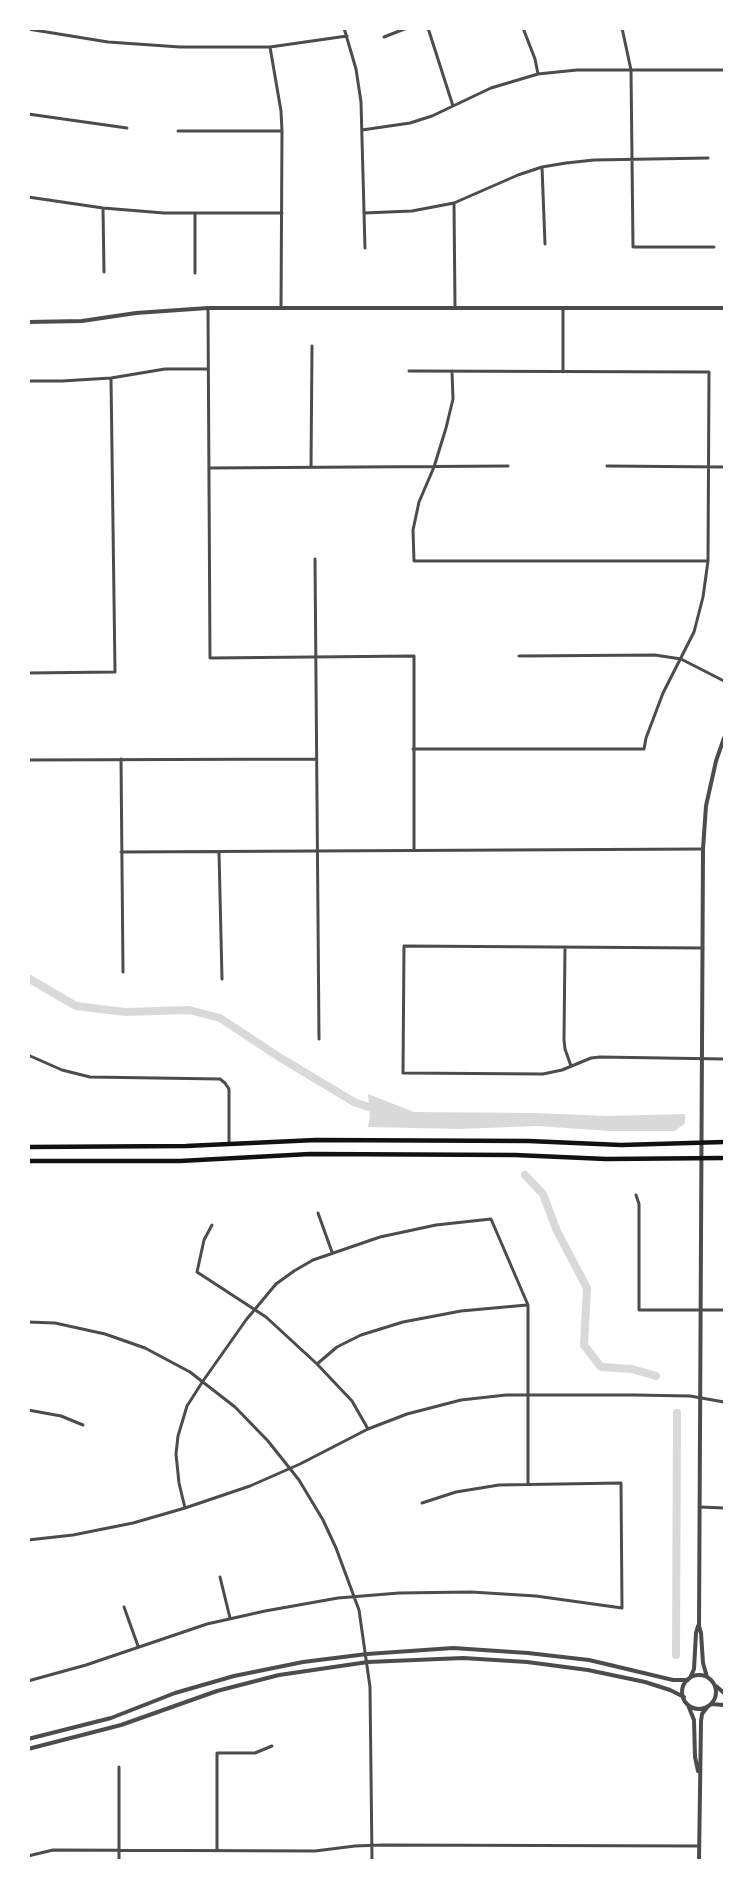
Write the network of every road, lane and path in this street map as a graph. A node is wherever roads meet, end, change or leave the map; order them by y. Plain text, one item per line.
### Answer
1 (344, 28) edge
2 (407, 28) edge
3 (428, 28) edge
4 (523, 28) edge
5 (622, 28) edge
6 (28, 29) edge
7 (347, 36) junction
8 (384, 37) dead end
9 (270, 47) junction
10 (630, 70) junction
11 (724, 70) edge
12 (538, 74) junction
13 (453, 106) junction
14 (28, 114) edge
15 (128, 128) dead end
16 (362, 130) junction
17 (178, 131) dead end
18 (282, 131) junction
19 (708, 158) dead end
20 (632, 159) junction
21 (542, 167) junction
22 (28, 197) edge
23 (454, 203) junction
24 (103, 208) junction
25 (282, 213) junction
26 (364, 213) junction
27 (195, 214) junction
28 (545, 244) dead end
29 (714, 247) dead end
30 (365, 248) dead end
31 (104, 273) dead end
32 (195, 273) dead end
33 (455, 307) junction
34 (208, 308) junction
35 (563, 308) junction
36 (724, 308) edge
37 (281, 309) junction
38 (28, 322) edge
39 (312, 346) dead end
40 (207, 369) junction
41 (409, 371) dead end
42 (452, 371) junction
43 (563, 372) junction
44 (111, 378) junction
45 (28, 381) edge
46 (508, 466) dead end
47 (607, 466) dead end
48 (311, 467) junction
49 (434, 467) junction
50 (709, 467) junction
51 (724, 467) edge
52 (209, 468) junction
53 (315, 559) dead end
54 (708, 561) junction
55 (519, 656) dead end
56 (315, 657) junction
57 (681, 659) junction
58 (28, 673) edge
59 (724, 681) edge
60 (724, 738) edge
61 (413, 749) junction
62 (121, 759) junction
63 (316, 759) junction
64 (28, 760) edge
65 (703, 849) junction
66 (318, 850) junction
67 (414, 850) junction
68 (121, 852) junction
69 (219, 852) junction
70 (565, 947) junction
71 (703, 948) junction
72 (123, 972) dead end
73 (222, 979) dead end
74 (319, 1039) dead end
75 (28, 1055) edge
76 (701, 1058) junction
77 (724, 1059) edge
78 (571, 1066) junction
79 (724, 1142) edge
80 (701, 1143) junction
81 (229, 1144) junction
82 (28, 1147) edge
83 (700, 1158) junction
84 (724, 1158) edge
85 (28, 1161) edge
86 (636, 1195) dead end
87 (318, 1213) dead end
88 (212, 1225) dead end
89 (332, 1252) junction
90 (528, 1305) junction
91 (254, 1310) junction
92 (700, 1310) junction
93 (724, 1310) edge
94 (28, 1322) edge
95 (317, 1364) junction
96 (203, 1381) junction
97 (528, 1396) junction
98 (700, 1397) junction
99 (724, 1402) edge
100 (28, 1410) edge
101 (83, 1425) dead end
102 (368, 1429) junction
103 (290, 1468) junction
104 (528, 1483) junction
105 (422, 1503) dead end
106 (700, 1507) junction
107 (185, 1508) junction
108 (724, 1508) edge
109 (28, 1540) edge
110 (220, 1577) dead end
111 (355, 1597) junction
112 (124, 1607) dead end
113 (230, 1618) junction
114 (699, 1626) junction
115 (138, 1646) junction
116 (367, 1654) junction
117 (368, 1662) junction
118 (707, 1677) junction
119 (689, 1679) junction
120 (28, 1681) edge
121 (713, 1682) junction
122 (724, 1693) edge
123 (684, 1697) junction
124 (687, 1703) junction
125 (709, 1705) junction
126 (724, 1705) edge
127 (28, 1739) edge
128 (272, 1746) dead end
129 (28, 1749) edge
130 (119, 1767) dead end
131 (699, 1774) junction
132 (371, 1845) junction
133 (699, 1846) junction
134 (217, 1850) junction
135 (119, 1851) junction
136 (28, 1856) edge
137 (119, 1860) edge
138 (372, 1860) edge
139 (699, 1860) edge

1 - 7 street
2 - 8 street
3 - 13 street
4 - 12 street
5 - 10 street
6 - 9 street
7 - 9 street
7 - 16 street
9 - 18 street
10 - 11 street
10 - 12 street
10 - 20 street
12 - 13 street
13 - 16 street
14 - 15 street
16 - 26 street
17 - 18 street
18 - 25 street
19 - 20 street
20 - 21 street
20 - 29 street
21 - 23 street
21 - 28 street
22 - 24 street
23 - 26 street
23 - 33 street
24 - 27 street
24 - 31 street
25 - 27 street
25 - 37 street
26 - 30 street
27 - 32 street
33 - 35 street
33 - 37 street
34 - 37 street
34 - 38 street
34 - 40 street
35 - 36 street
35 - 43 street
39 - 48 street
40 - 44 street
40 - 52 street
41 - 42 street
42 - 43 street
42 - 49 street
43 - 50 street
44 - 45 street
44 - 58 street
46 - 49 street
47 - 50 street
48 - 49 street
48 - 52 street
49 - 54 street
50 - 51 street
50 - 54 street
52 - 56 street
53 - 56 street
54 - 57 street
55 - 57 street
56 - 61 street
56 - 63 street
57 - 59 street
57 - 61 street
60 - 65 street
61 - 67 street
62 - 63 street
62 - 64 street
62 - 68 street
63 - 66 street
65 - 67 street
65 - 71 street
66 - 67 street
66 - 69 street
66 - 74 street
68 - 69 street
68 - 72 street
69 - 73 street
70 - 71 street
70 - 78 street
70 - 78 street
71 - 76 street
75 - 81 street
76 - 77 street
76 - 78 street
76 - 80 street
79 - 80 main road
80 - 81 main road
80 - 83 street
81 - 82 main road
83 - 84 main road
83 - 85 main road
83 - 92 street
86 - 92 street
87 - 89 street
88 - 91 street
89 - 90 street
89 - 91 street
90 - 95 street
90 - 97 street
91 - 95 street
91 - 96 street
92 - 93 street
92 - 98 street
94 - 96 street
95 - 102 street
96 - 103 street
96 - 107 street
97 - 98 street
97 - 102 street
97 - 104 street
98 - 99 street
98 - 106 street
100 - 101 street
102 - 103 street
103 - 107 street
103 - 111 street
104 - 105 street
104 - 111 street
106 - 108 street
106 - 114 street
107 - 109 street
110 - 113 street
111 - 113 street
111 - 116 street
112 - 115 street
113 - 115 street
114 - 118 street
114 - 119 street
115 - 120 street
116 - 117 street
116 - 119 street
116 - 127 street
117 - 123 street
117 - 129 street
117 - 132 street
118 - 119 street
118 - 121 street
119 - 123 street
121 - 122 street
121 - 125 street
123 - 124 street
124 - 125 street
124 - 131 street
125 - 126 street
125 - 131 street
128 - 134 street
130 - 135 street
131 - 133 street
132 - 133 street
132 - 134 street
132 - 138 street
133 - 139 street
134 - 135 street
135 - 136 street
135 - 137 street

